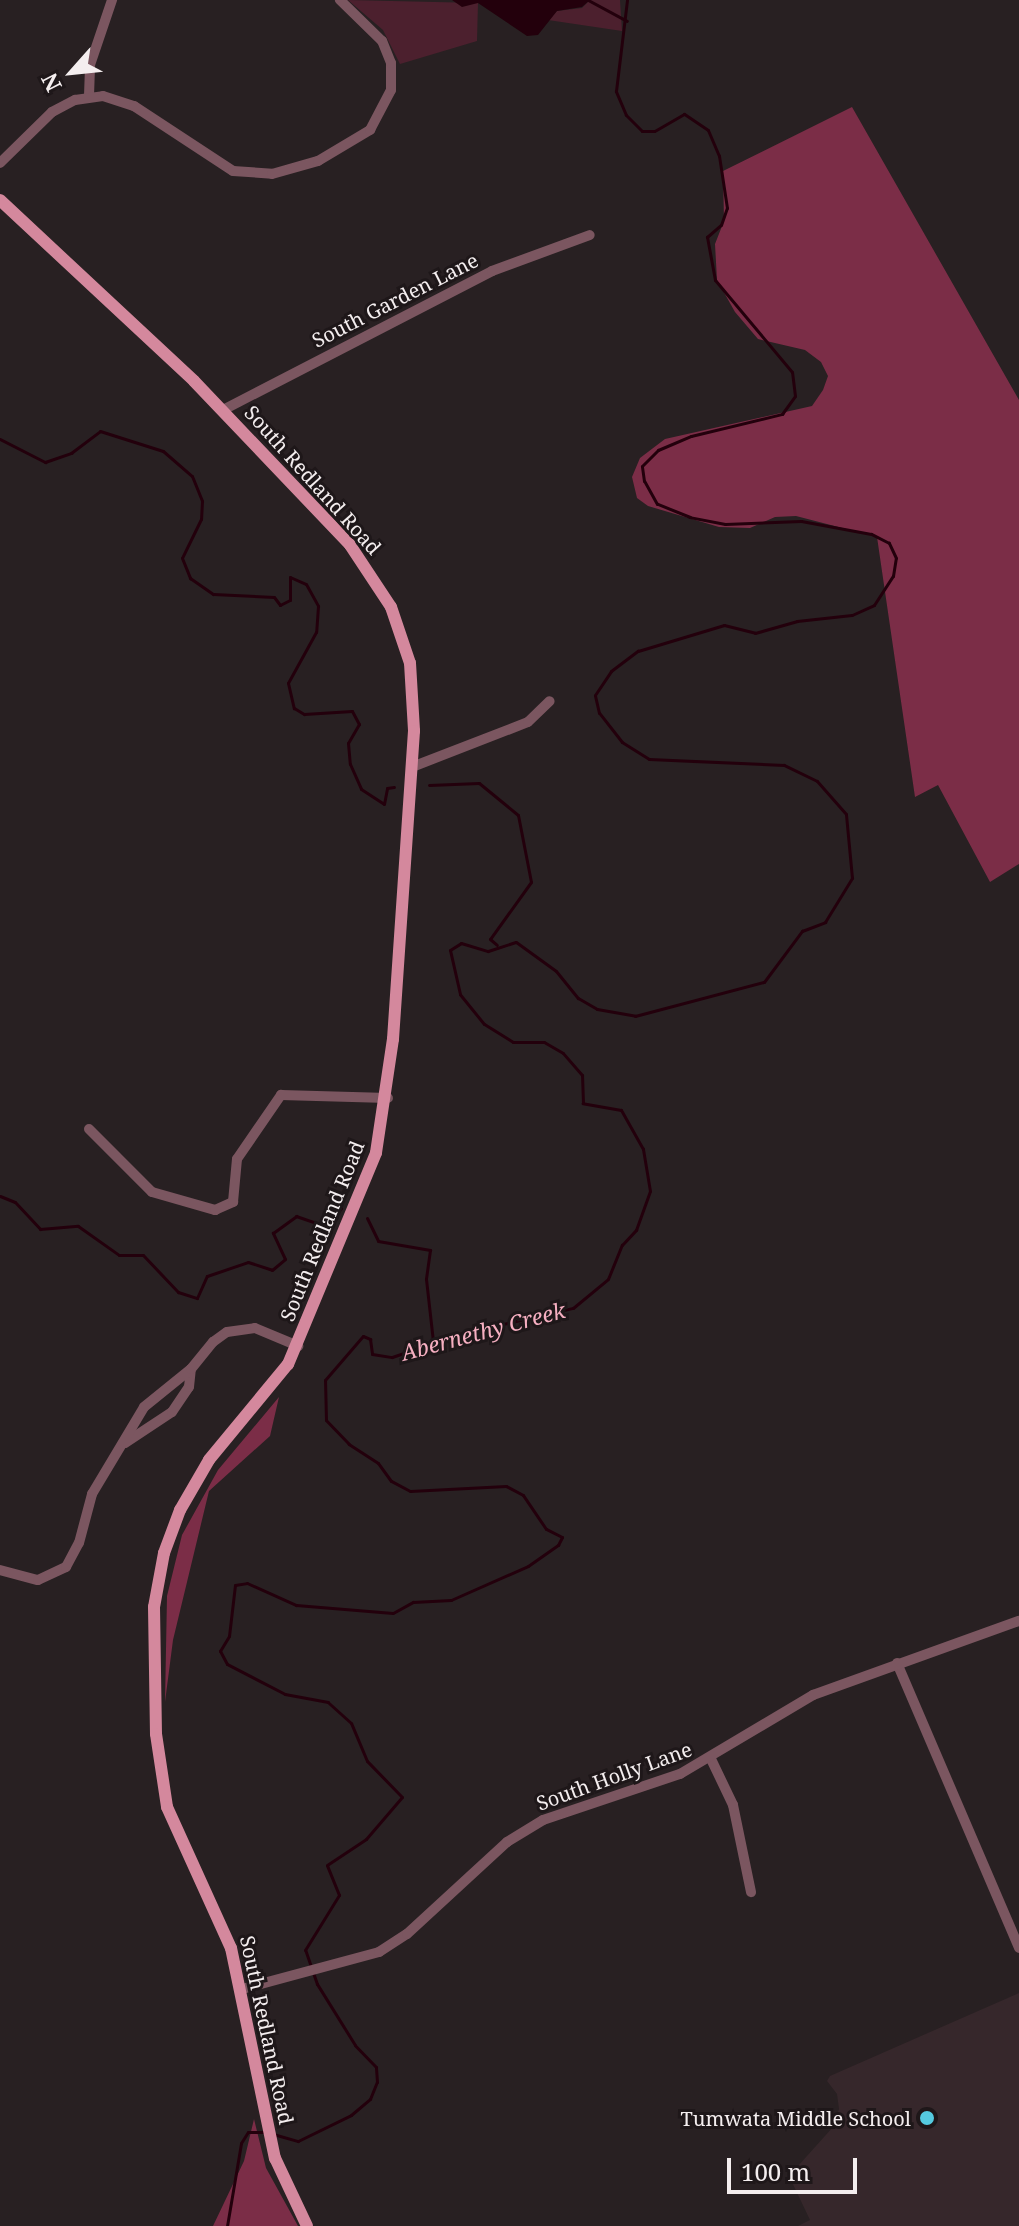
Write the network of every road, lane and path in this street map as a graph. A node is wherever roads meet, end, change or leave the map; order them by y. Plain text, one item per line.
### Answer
1 (112, 0) edge
2 (340, 0) edge
3 (89, 96) junction
4 (0, 163) edge
5 (0, 200) edge
6 (590, 235) dead end
7 (223, 410) junction
8 (550, 701) dead end
9 (412, 767) junction
10 (388, 1098) junction
11 (89, 1129) dead end
12 (298, 1346) junction
13 (191, 1369) junction
14 (123, 1444) junction
15 (0, 1570) edge
16 (1019, 1621) edge
17 (897, 1663) junction
18 (711, 1759) junction
19 (751, 1892) dead end
20 (1019, 1948) edge
21 (242, 1989) junction
22 (307, 2226) edge

1 - 3 street
2 - 3 street
3 - 4 street
5 - 7 main road, South Redland Road
6 - 7 street, South Garden Lane
7 - 9 main road, South Redland Road
8 - 9 street
9 - 10 main road, South Redland Road
10 - 11 street
10 - 12 main road, South Redland Road
12 - 13 street
12 - 21 main road, South Redland Road
13 - 14 street
13 - 14 street
14 - 15 street
16 - 17 street, South Holly Lane
17 - 18 street, South Holly Lane
17 - 20 street
18 - 19 street
18 - 21 street, South Holly Lane
21 - 22 main road, South Redland Road

